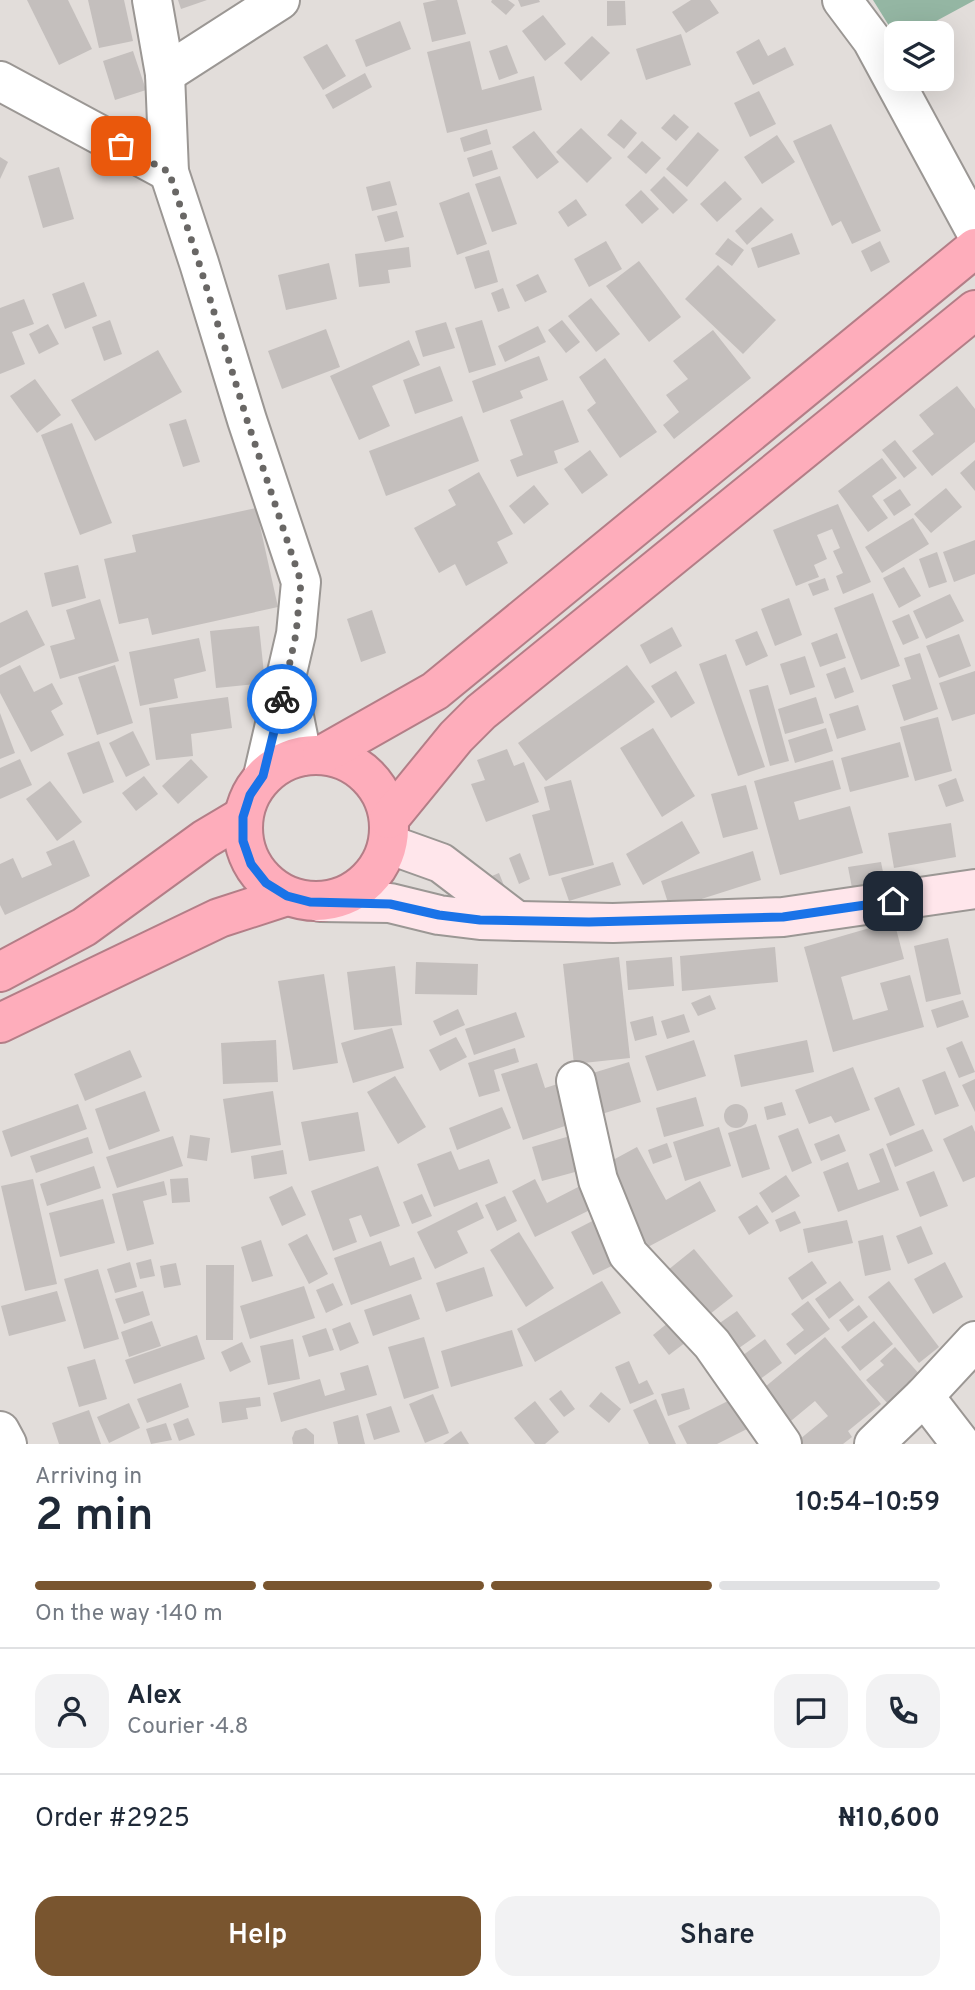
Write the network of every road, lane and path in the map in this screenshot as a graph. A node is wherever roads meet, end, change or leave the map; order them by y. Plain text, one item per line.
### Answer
1 (152, 0) edge
2 (279, 0) edge
3 (842, 0) edge
4 (165, 74) junction
5 (0, 81) edge
6 (169, 172) junction
7 (975, 230) edge
8 (975, 248) edge
9 (975, 310) edge
10 (287, 680) junction
11 (312, 755) junction
12 (263, 776) junction
13 (243, 817) junction
14 (389, 831) junction
15 (975, 889) edge
16 (303, 899) junction
17 (517, 922) junction
18 (0, 972) edge
19 (0, 1023) edge
20 (576, 1081) dead end
21 (975, 1341) edge
22 (924, 1396) junction
23 (0, 1432) edge
24 (6, 1444) edge
25 (782, 1444) edge
26 (874, 1444) edge
27 (961, 1444) edge

1 - 4 street
2 - 4 street
3 - 7 street
4 - 6 street
5 - 6 street
6 - 10 street
8 - 11 highway
9 - 14 highway
10 - 11 street
10 - 12 street
11 - 12 highway
11 - 14 highway
12 - 13 highway
13 - 16 highway
13 - 18 highway
14 - 16 highway
14 - 17 street
15 - 17 street
16 - 17 street
16 - 19 highway
20 - 25 street
21 - 22 street
22 - 26 street
22 - 27 street
23 - 24 street

